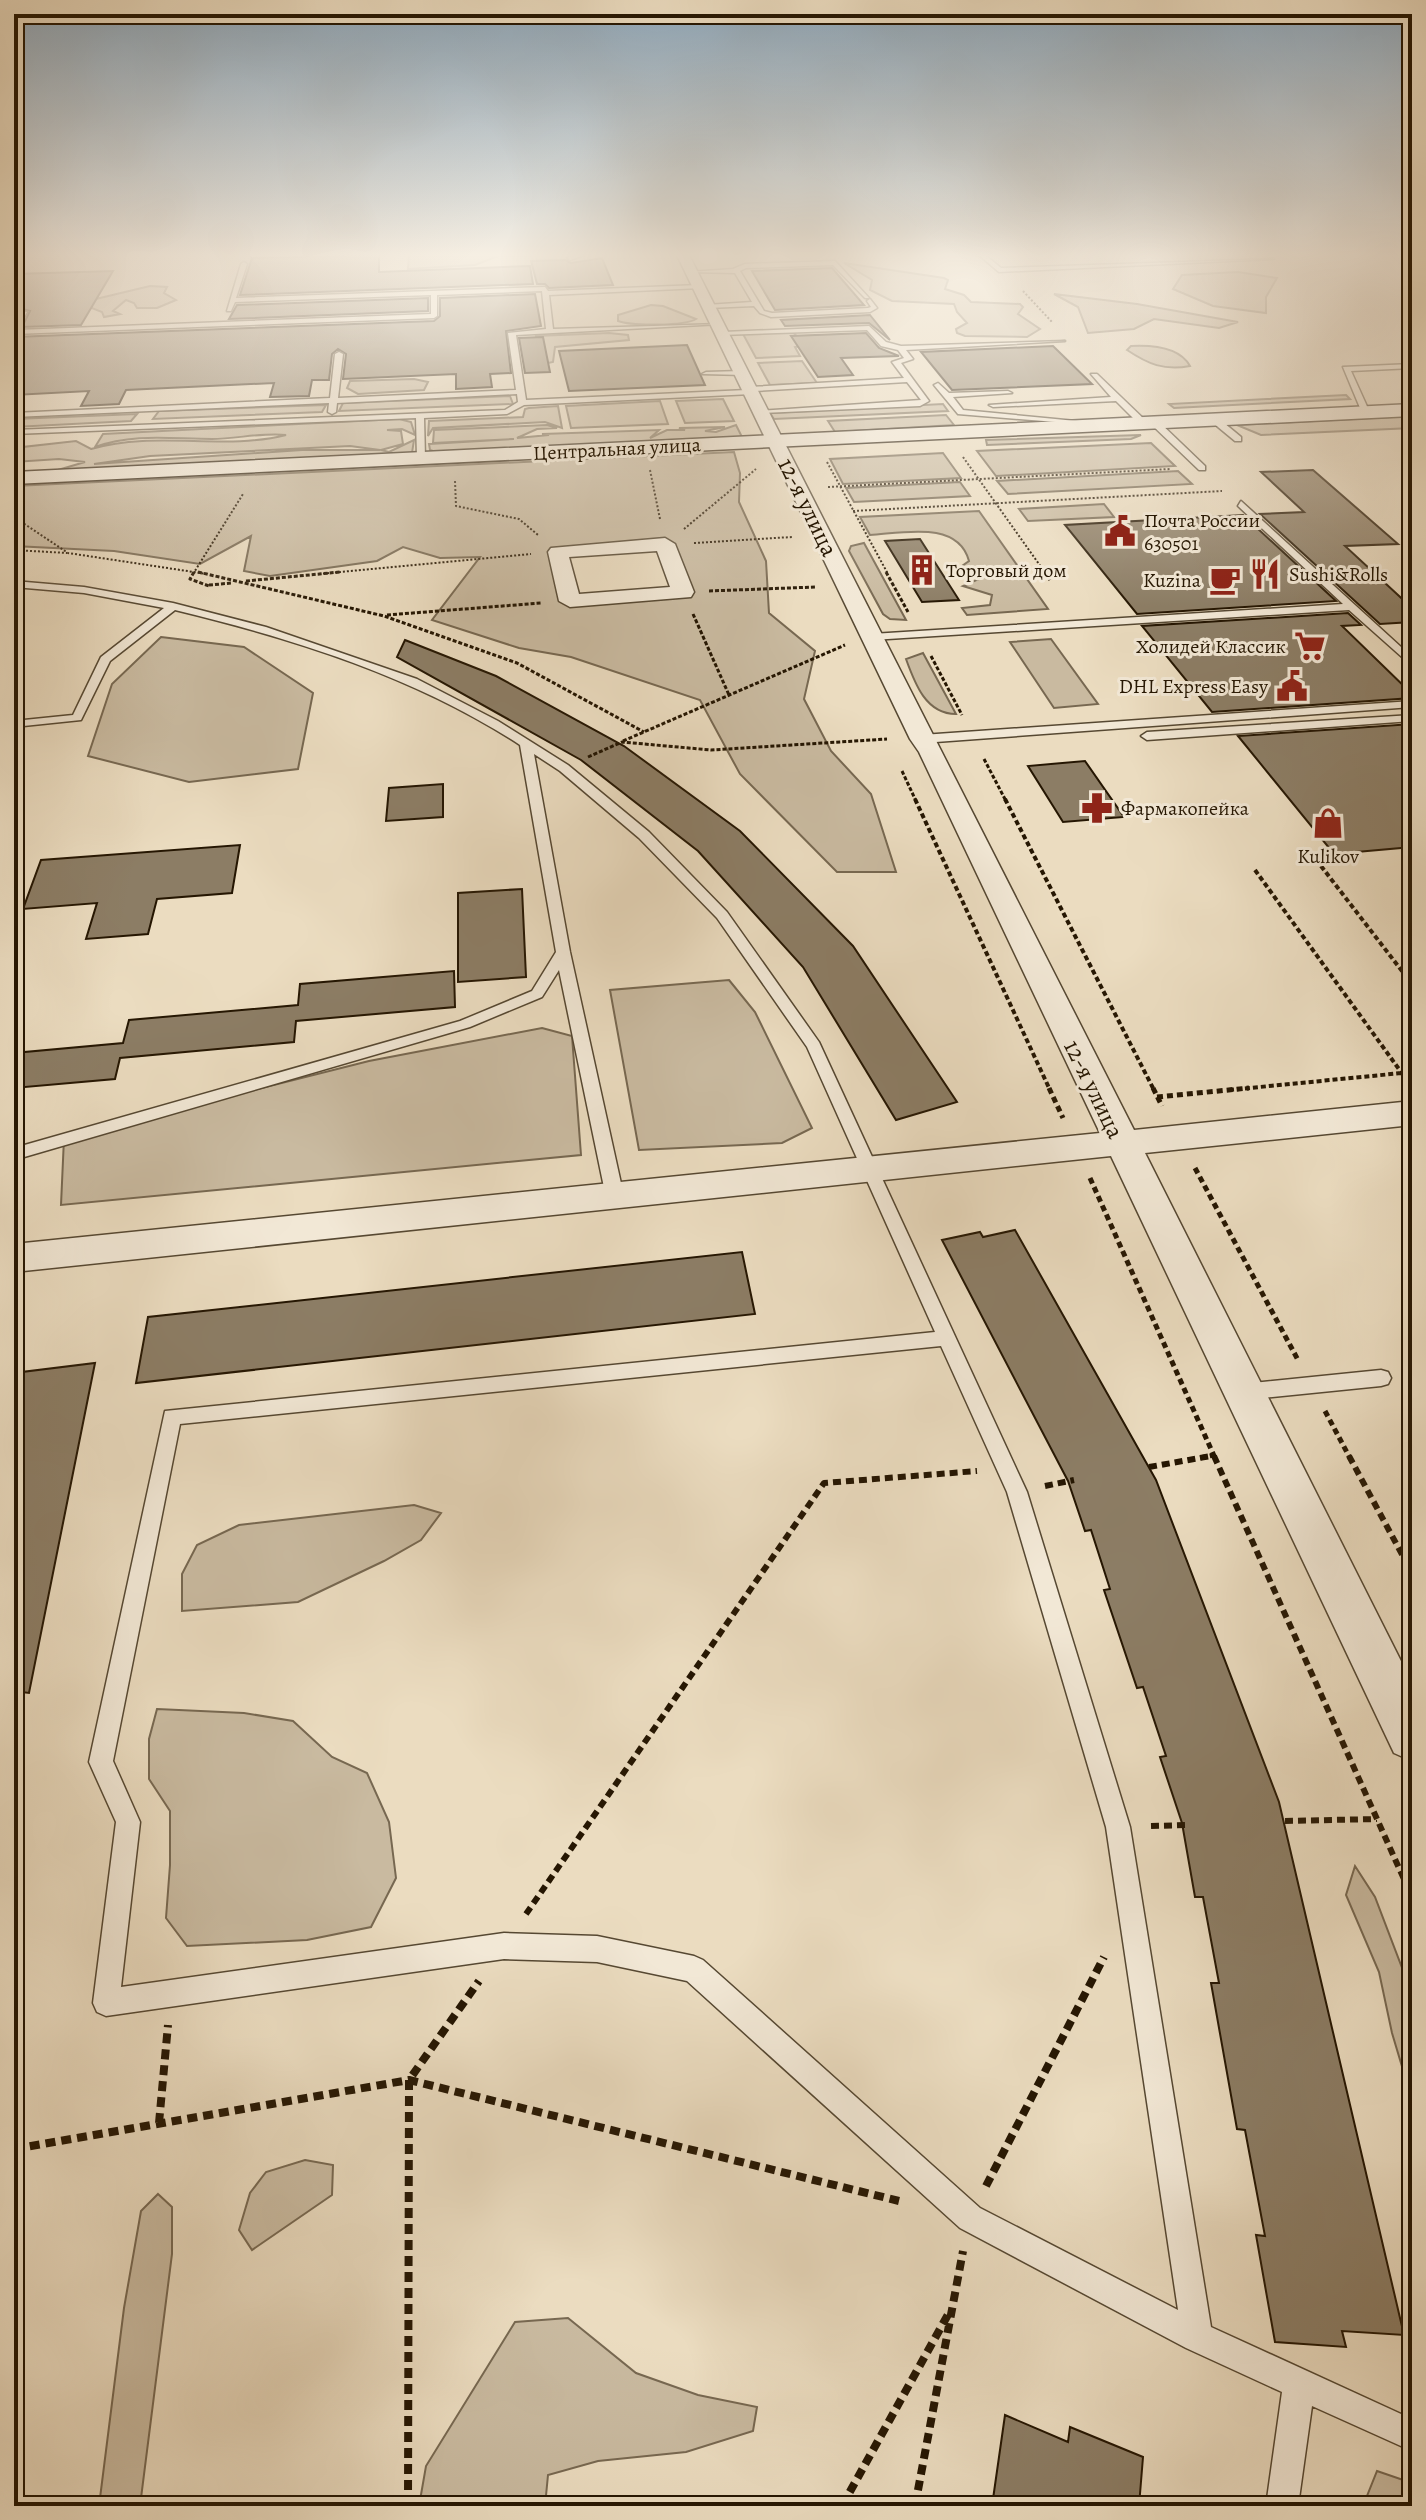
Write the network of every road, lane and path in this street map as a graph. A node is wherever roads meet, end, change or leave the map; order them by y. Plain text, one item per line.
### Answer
1 (337, 373) edge
2 (517, 373) edge
3 (742, 373) joint
4 (904, 373) edge
5 (1348, 373) edge
6 (706, 374) dead end
7 (1094, 376) dead end
8 (910, 380) junction
9 (938, 385) dead end
10 (814, 387) junction
11 (1107, 388) junction
12 (1092, 389) dead end
13 (249, 390) dead end
14 (751, 391) junction
15 (520, 392) junction
16 (1020, 392) dead end
17 (947, 395) junction
18 (1118, 399) junction
19 (333, 400) junction
20 (522, 403) junction
21 (244, 404) junction
22 (956, 406) junction
23 (828, 408) junction
24 (1412, 410) edge
25 (761, 411) junction
26 (1366, 413) junction
27 (14, 415) edge
28 (420, 416) junction
29 (332, 419) junction
30 (1215, 420) junction
31 (1149, 423) junction
32 (1120, 425) junction
33 (14, 432) edge
34 (813, 439) junction
35 (1238, 439) dead end
36 (957, 450) dead end
37 (768, 454) junction
38 (421, 458) junction
39 (649, 466) dead end
40 (1202, 468) joint
41 (455, 476) dead end
42 (14, 478) edge
43 (978, 479) junction
44 (248, 486) dead end
45 (840, 486) junction
46 (799, 488) junction
47 (1227, 491) dead end
48 (996, 503) junction
49 (1241, 504) dead end
50 (853, 511) junction
51 (14, 517) edge
52 (793, 537) dead end
53 (665, 544) junction
54 (14, 550) edge
55 (558, 552) junction
56 (68, 553) junction
57 (61, 558) dead end
58 (194, 571) junction
59 (1050, 580) dead end
60 (240, 582) junction
61 (14, 584) edge
62 (209, 585) junction
63 (816, 587) dead end
64 (683, 592) junction
65 (570, 601) junction
66 (174, 606) junction
67 (1351, 607) junction
68 (1076, 610) dead end
69 (384, 616) junction
70 (1087, 623) junction
71 (920, 634) junction
72 (872, 637) junction
73 (1412, 663) edge
74 (729, 695) junction
75 (1412, 704) edge
76 (1412, 718) edge
77 (14, 724) edge
78 (644, 732) junction
79 (887, 739) dead end
80 (975, 741) junction
81 (622, 742) junction
82 (526, 744) junction
83 (926, 745) junction
84 (564, 768) junction
85 (1321, 866) dead end
86 (1255, 870) dead end
87 (563, 952) junction
88 (1412, 984) edge
89 (1412, 1072) edge
90 (1402, 1073) junction
91 (1412, 1087) edge
92 (1157, 1097) junction
93 (1412, 1113) edge
94 (1178, 1137) junction
95 (1120, 1142) junction
96 (14, 1154) edge
97 (872, 1168) junction
98 (615, 1197) junction
99 (14, 1258) edge
100 (949, 1338) junction
101 (1381, 1378) dead end
102 (1310, 1383) junction
103 (1243, 1392) junction
104 (1214, 1455) dead end
105 (1149, 1467) dead end
106 (1007, 1469) junction
107 (1412, 1573) edge
108 (1412, 1736) edge
109 (1377, 1819) dead end
110 (1285, 1821) dead end
111 (1130, 1906) junction
112 (504, 1946) junction
113 (170, 1995) junction
114 (409, 2080) junction
115 (159, 2123) junction
116 (14, 2149) edge
117 (909, 2203) dead end
118 (970, 2218) junction
119 (953, 2305) junction
120 (1197, 2337) junction
121 (1299, 2384) junction
122 (1412, 2435) edge
123 (408, 2506) edge
124 (842, 2506) edge
125 (915, 2506) edge
126 (1282, 2506) edge

1 - 19 lane
2 - 15 lane
3 - 6 lane
3 - 14 street, 12-я улица
4 - 8 lane
5 - 26 lane
7 - 11 lane
8 - 10 lane
8 - 23 lane
9 - 17 lane
10 - 14 lane
10 - 23 lane
11 - 12 lane
11 - 18 lane
13 - 21 lane
14 - 20 lane
14 - 25 street, 12-я улица
15 - 19 lane
15 - 20 lane
16 - 17 lane
17 - 22 lane
18 - 22 lane
18 - 31 lane
19 - 21 lane
19 - 29 lane
20 - 28 lane
21 - 27 lane
22 - 32 lane
23 - 25 lane
24 - 26 main road, Центральная улица
25 - 37 street, 12-я улица
26 - 30 main road, Центральная улица
28 - 29 lane
28 - 38 lane
29 - 33 lane
30 - 31 main road, Центральная улица
30 - 35 lane
31 - 32 main road, Центральная улица
31 - 40 lane
32 - 34 main road, Центральная улица
34 - 37 main road, Центральная улица
34 - 45 path
36 - 43 path
37 - 38 main road, Центральная улица
37 - 46 street, 12-я улица
37 - 53 path
38 - 42 main road, Центральная улица
39 - 53 path
40 - 43 path
41 - 55 path
43 - 45 path
43 - 48 path
44 - 58 path
45 - 46 path
45 - 50 path
46 - 72 street, 12-я улица
47 - 48 path
48 - 50 path
48 - 59 path
49 - 67 lane
50 - 71 path
51 - 56 path
52 - 53 path
53 - 55 street
53 - 64 street
54 - 56 path
55 - 60 path
55 - 65 street
56 - 57 path
56 - 58 path
58 - 60 path
58 - 62 path
60 - 62 path
60 - 69 path
61 - 66 lane
62 - 66 path
63 - 64 path
64 - 65 street
64 - 74 path
65 - 69 path
66 - 77 lane
66 - 82 lane
67 - 70 lane
67 - 73 lane
68 - 70 lane
69 - 78 path
70 - 71 lane
71 - 72 lane
71 - 80 path
72 - 74 path
72 - 83 street, 12-я улица
74 - 78 path
75 - 80 lane
76 - 80 lane
78 - 81 path
79 - 81 path
80 - 83 lane
80 - 92 path
81 - 84 path
82 - 84 lane
82 - 87 lane
83 - 95 street, 12-я улица
84 - 97 lane
85 - 88 path
86 - 90 path
87 - 96 lane
87 - 98 lane
89 - 90 path
90 - 91 path
90 - 92 path
92 - 94 path
93 - 94 street
94 - 95 street
94 - 102 path
95 - 97 street
95 - 103 street, 12-я улица
97 - 98 street
97 - 100 lane
98 - 99 street
100 - 106 lane
100 - 113 lane
101 - 102 lane
102 - 103 lane
102 - 107 path
103 - 108 street, 12-я улица
104 - 105 path
106 - 111 lane
106 - 112 path
109 - 110 path
111 - 118 path
111 - 120 lane
112 - 113 lane
112 - 114 path
112 - 118 lane
113 - 115 path
114 - 115 path
114 - 117 path
114 - 123 path
115 - 116 path
118 - 119 path
118 - 120 lane
119 - 124 path
119 - 125 path
120 - 121 lane
121 - 122 lane
121 - 126 lane

